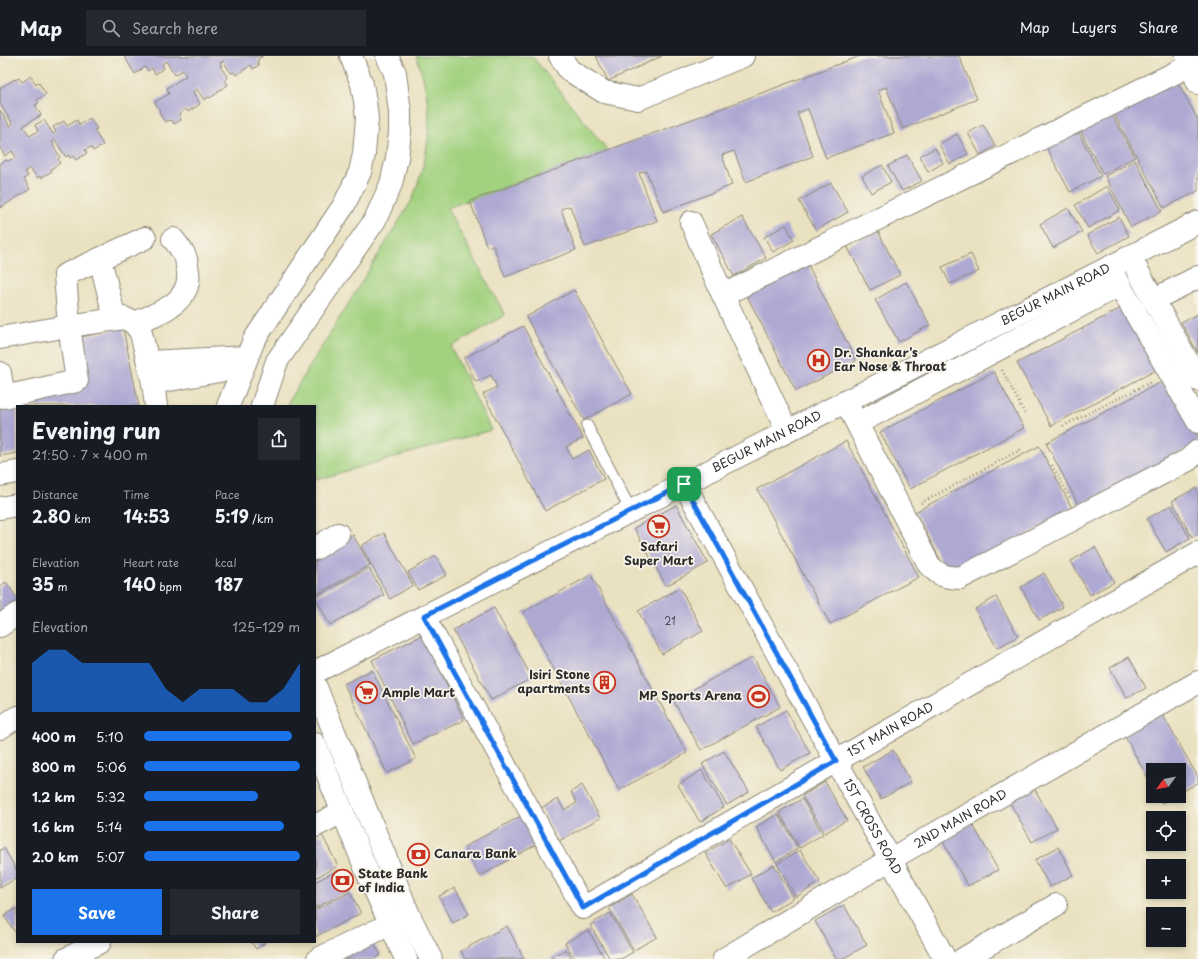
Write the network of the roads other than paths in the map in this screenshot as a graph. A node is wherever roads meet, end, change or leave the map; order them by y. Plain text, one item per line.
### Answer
1 (351, 56) edge
2 (387, 56) edge
3 (560, 56) edge
4 (743, 56) edge
5 (1192, 68) edge
6 (344, 205) junction
7 (375, 220) junction
8 (691, 222) dead end
9 (1198, 222) edge
10 (145, 238) dead end
11 (173, 239) dead end
12 (1130, 257) junction
13 (100, 259) junction
14 (1115, 276) junction
15 (1198, 277) edge
16 (723, 295) junction
17 (1153, 300) junction
18 (125, 321) junction
19 (69, 326) junction
20 (0, 338) edge
21 (148, 362) junction
22 (245, 362) junction
23 (0, 373) edge
24 (1198, 380) edge
25 (153, 382) junction
26 (846, 402) junction
27 (156, 405) edge
28 (228, 405) edge
29 (262, 405) edge
30 (1198, 422) edge
31 (858, 423) junction
32 (587, 426) dead end
33 (787, 431) junction
34 (1198, 451) edge
35 (16, 472) edge
36 (0, 475) edge
37 (684, 484) junction
38 (16, 505) edge
39 (0, 508) edge
40 (631, 511) junction
41 (338, 534) dead end
42 (316, 548) edge
43 (1198, 553) edge
44 (16, 615) edge
45 (424, 616) junction
46 (0, 626) edge
47 (316, 671) edge
48 (1198, 682) edge
49 (316, 687) edge
50 (16, 718) edge
51 (0, 728) edge
52 (316, 747) edge
53 (836, 761) junction
54 (342, 812) junction
55 (316, 825) edge
56 (891, 860) junction
57 (1056, 905) dead end
58 (399, 919) junction
59 (98, 943) edge
60 (66, 959) edge
61 (318, 959) edge
62 (406, 959) edge
63 (431, 959) edge
64 (724, 959) edge
65 (944, 959) edge
66 (963, 959) edge

1 - 6 street
2 - 7 street
3 - 4 street
5 - 16 street
6 - 7 street
6 - 22 street
7 - 29 street
8 - 16 street
9 - 12 street, BEGUR MAIN ROAD
10 - 13 street
11 - 18 street
12 - 14 street, BEGUR MAIN ROAD
12 - 17 street
13 - 18 street
13 - 19 street
14 - 26 street, BEGUR MAIN ROAD
14 - 30 street
14 - 31 street
15 - 17 street
16 - 33 street
17 - 24 street
18 - 19 street
18 - 21 street
19 - 20 street
19 - 23 street
21 - 22 street
21 - 25 street
22 - 25 street
22 - 28 street
25 - 27 street
26 - 31 street
26 - 33 street, BEGUR MAIN ROAD
31 - 34 street
32 - 40 lane
33 - 37 street, BEGUR MAIN ROAD
35 - 36 street
37 - 40 street, BEGUR MAIN ROAD
37 - 53 street, 1ST CROSS ROAD
38 - 39 street
40 - 45 street, BEGUR MAIN ROAD
41 - 42 street
43 - 53 street, 1ST MAIN ROAD
44 - 46 street
45 - 47 street, BEGUR MAIN ROAD
45 - 53 street, 1ST MAIN ROAD
48 - 56 street, 2ND MAIN ROAD
49 - 58 street
50 - 51 street
52 - 54 street
53 - 56 street, 1ST CROSS ROAD
54 - 55 street
54 - 58 street
56 - 64 street, 2ND MAIN ROAD
56 - 65 street, 1ST CROSS ROAD
57 - 66 street
58 - 61 street
58 - 62 street
58 - 63 street
59 - 60 street

